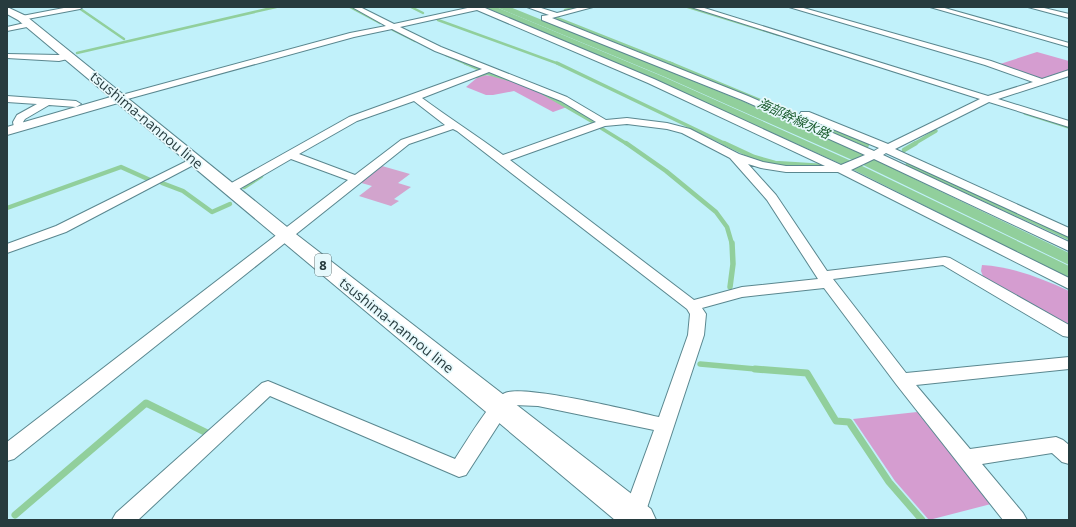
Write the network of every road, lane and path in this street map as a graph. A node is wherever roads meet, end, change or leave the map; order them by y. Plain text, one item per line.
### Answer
1 (77, 7) edge
2 (355, 7) edge
3 (479, 7) edge
4 (530, 7) edge
5 (548, 7) edge
6 (590, 7) edge
7 (694, 7) edge
8 (792, 7) edge
9 (933, 7) edge
10 (1030, 7) edge
11 (562, 14) junction
12 (1069, 16) edge
13 (16, 20) edge
14 (391, 26) junction
15 (1069, 45) edge
16 (7, 56) edge
17 (69, 56) junction
18 (488, 70) junction
19 (1069, 73) edge
20 (1043, 82) junction
21 (415, 97) junction
22 (121, 98) junction
23 (7, 99) edge
24 (988, 99) junction
25 (47, 102) junction
26 (76, 104) dead end
27 (604, 123) junction
28 (1069, 124) edge
29 (454, 126) junction
30 (13, 129) edge
31 (887, 149) junction
32 (291, 155) junction
33 (734, 156) junction
34 (872, 156) junction
35 (502, 158) junction
36 (195, 160) junction
37 (842, 168) junction
38 (356, 179) junction
39 (230, 190) junction
40 (1069, 233) edge
41 (285, 235) junction
42 (1069, 247) edge
43 (7, 249) edge
44 (826, 280) junction
45 (1069, 284) edge
46 (692, 306) junction
47 (1069, 332) edge
48 (1069, 363) edge
49 (902, 380) junction
50 (500, 408) junction
51 (664, 425) junction
52 (7, 453) edge
53 (1069, 456) edge
54 (965, 458) junction
55 (635, 519) edge
56 (122, 520) edge
57 (1016, 520) edge

1 - 13 street
2 - 14 street
3 - 14 street
3 - 37 street
4 - 11 street
5 - 11 street
6 - 11 street
7 - 24 street
8 - 20 street
9 - 15 street
10 - 12 street
11 - 31 street
11 - 34 street
13 - 17 main road, tsushima-nannou line / 8
14 - 18 street
14 - 22 street
16 - 17 street
17 - 22 main road, tsushima-nannou line / 8
18 - 21 street
18 - 27 street
19 - 20 street
20 - 24 street
21 - 29 street
21 - 32 street
22 - 30 street
22 - 36 main road, tsushima-nannou line / 8
23 - 25 street
24 - 28 street
24 - 31 street
25 - 26 street
25 - 30 street
27 - 33 street
27 - 35 street
29 - 35 street
29 - 38 street
31 - 34 street
31 - 40 street
32 - 38 street
32 - 39 street
33 - 37 street
33 - 44 street
34 - 37 street
34 - 42 street
35 - 46 street
36 - 39 main road, tsushima-nannou line / 8
36 - 43 street
37 - 45 street
38 - 41 street
39 - 41 main road, tsushima-nannou line / 8
41 - 50 main road, tsushima-nannou line / 8
41 - 52 street
44 - 46 street
44 - 47 street
44 - 49 street
46 - 51 street
48 - 49 street
49 - 54 street
50 - 51 street
50 - 55 main road, tsushima-nannou line / 8
50 - 56 street
51 - 55 street
53 - 54 street
54 - 57 street

